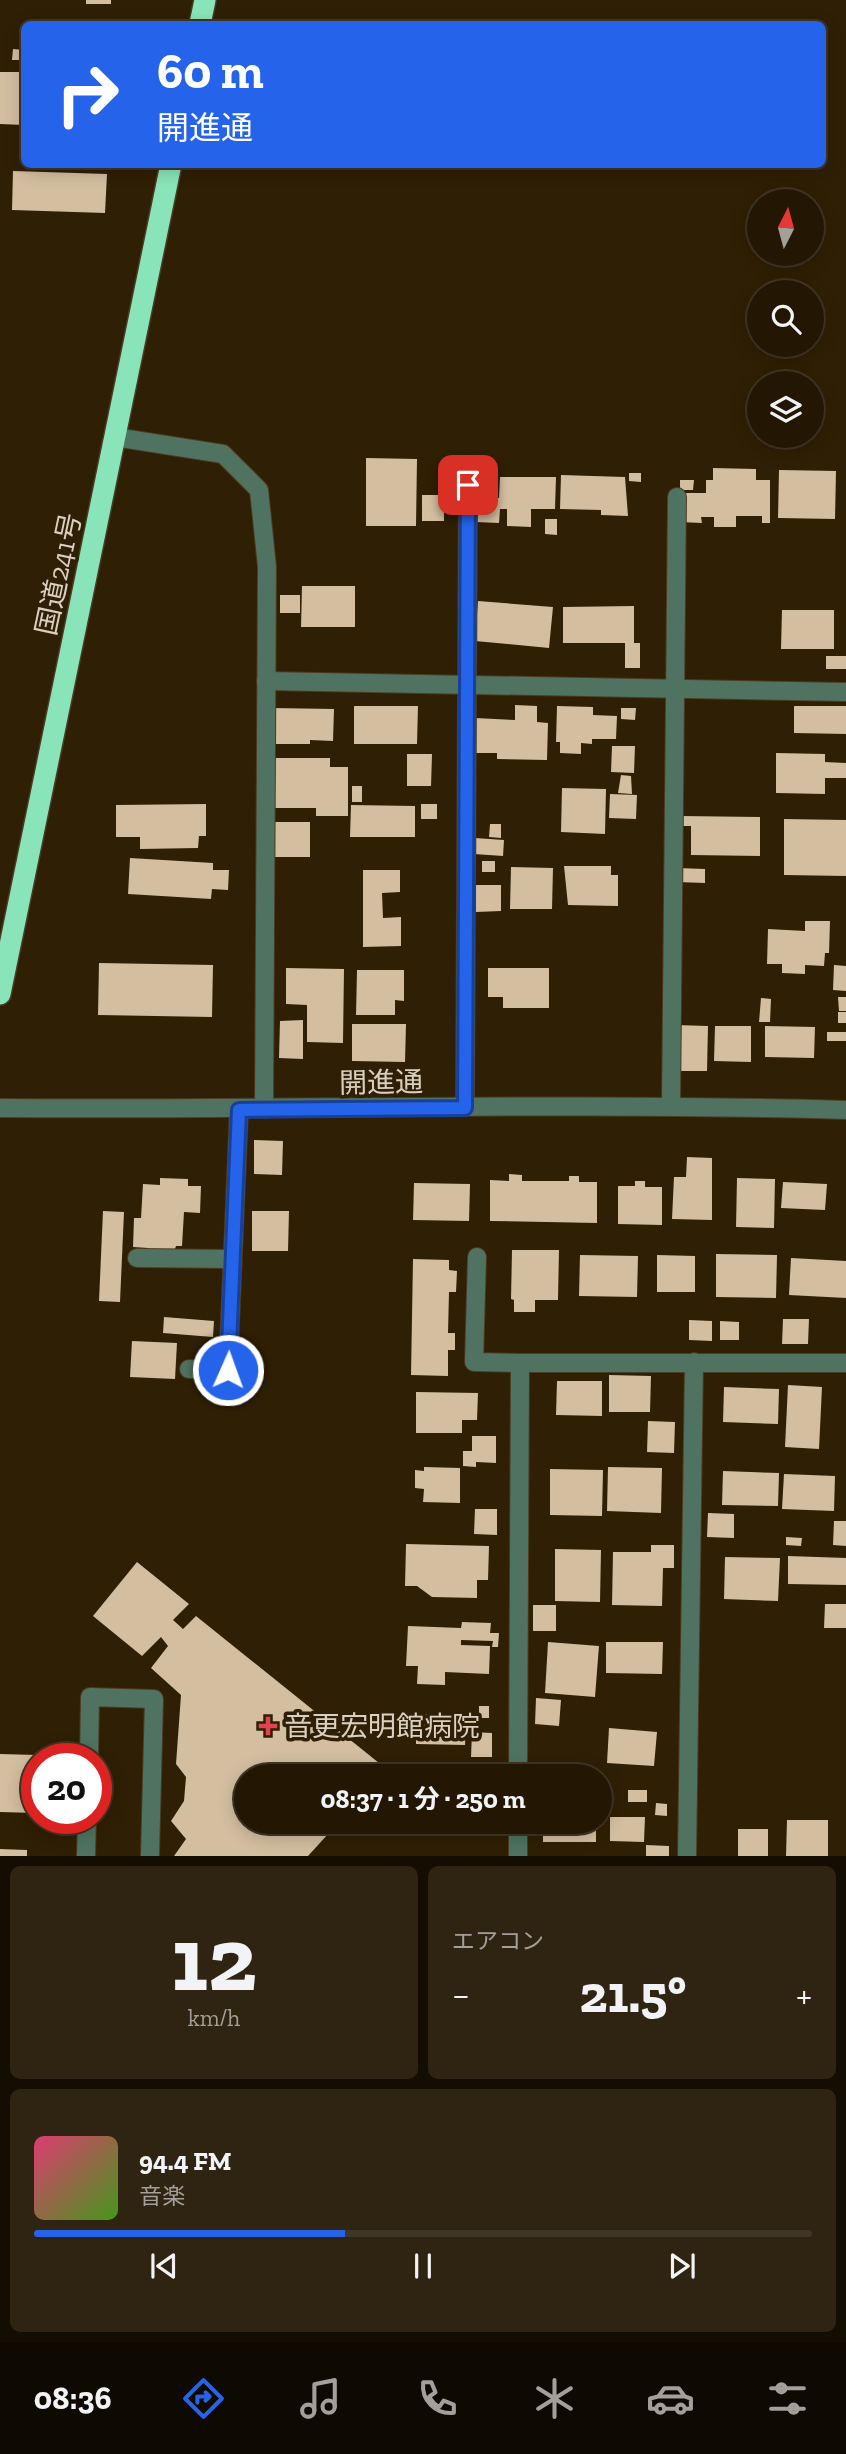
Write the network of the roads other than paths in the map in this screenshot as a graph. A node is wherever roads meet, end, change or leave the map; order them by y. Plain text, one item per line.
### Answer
1 (205, 0) edge
2 (201, 21) edge
3 (170, 168) edge
4 (115, 436) junction
5 (468, 485) dead end
6 (677, 497) dead end
7 (266, 681) junction
8 (467, 684) junction
9 (675, 688) junction
10 (846, 692) edge
11 (0, 994) edge
12 (671, 1105) junction
13 (0, 1108) edge
14 (465, 1108) junction
15 (264, 1109) junction
16 (239, 1110) junction
17 (846, 1110) edge
18 (477, 1257) dead end
19 (137, 1258) dead end
20 (232, 1259) junction
21 (694, 1362) junction
22 (520, 1363) junction
23 (846, 1363) edge
24 (189, 1370) dead end
25 (89, 1743) edge
26 (519, 1764) edge
27 (87, 1834) edge
28 (518, 1834) edge
29 (86, 1856) edge
30 (150, 1856) edge
31 (518, 1856) edge
32 (687, 1856) edge

1 - 2 highway
3 - 4 highway, 国道241号
4 - 7 street
4 - 11 highway, 国道241号
5 - 8 street
6 - 9 street
7 - 8 street
7 - 15 street
8 - 9 street
8 - 14 street
9 - 10 street
9 - 12 street
12 - 14 street, 開進通
12 - 17 street, 開進通
13 - 16 street, 開進通
14 - 15 street, 開進通
15 - 16 street, 開進通
16 - 20 street
18 - 22 street
19 - 20 street
20 - 24 street
21 - 22 street
21 - 23 street
21 - 32 street
22 - 26 street
25 - 30 street
27 - 29 street
28 - 31 street

